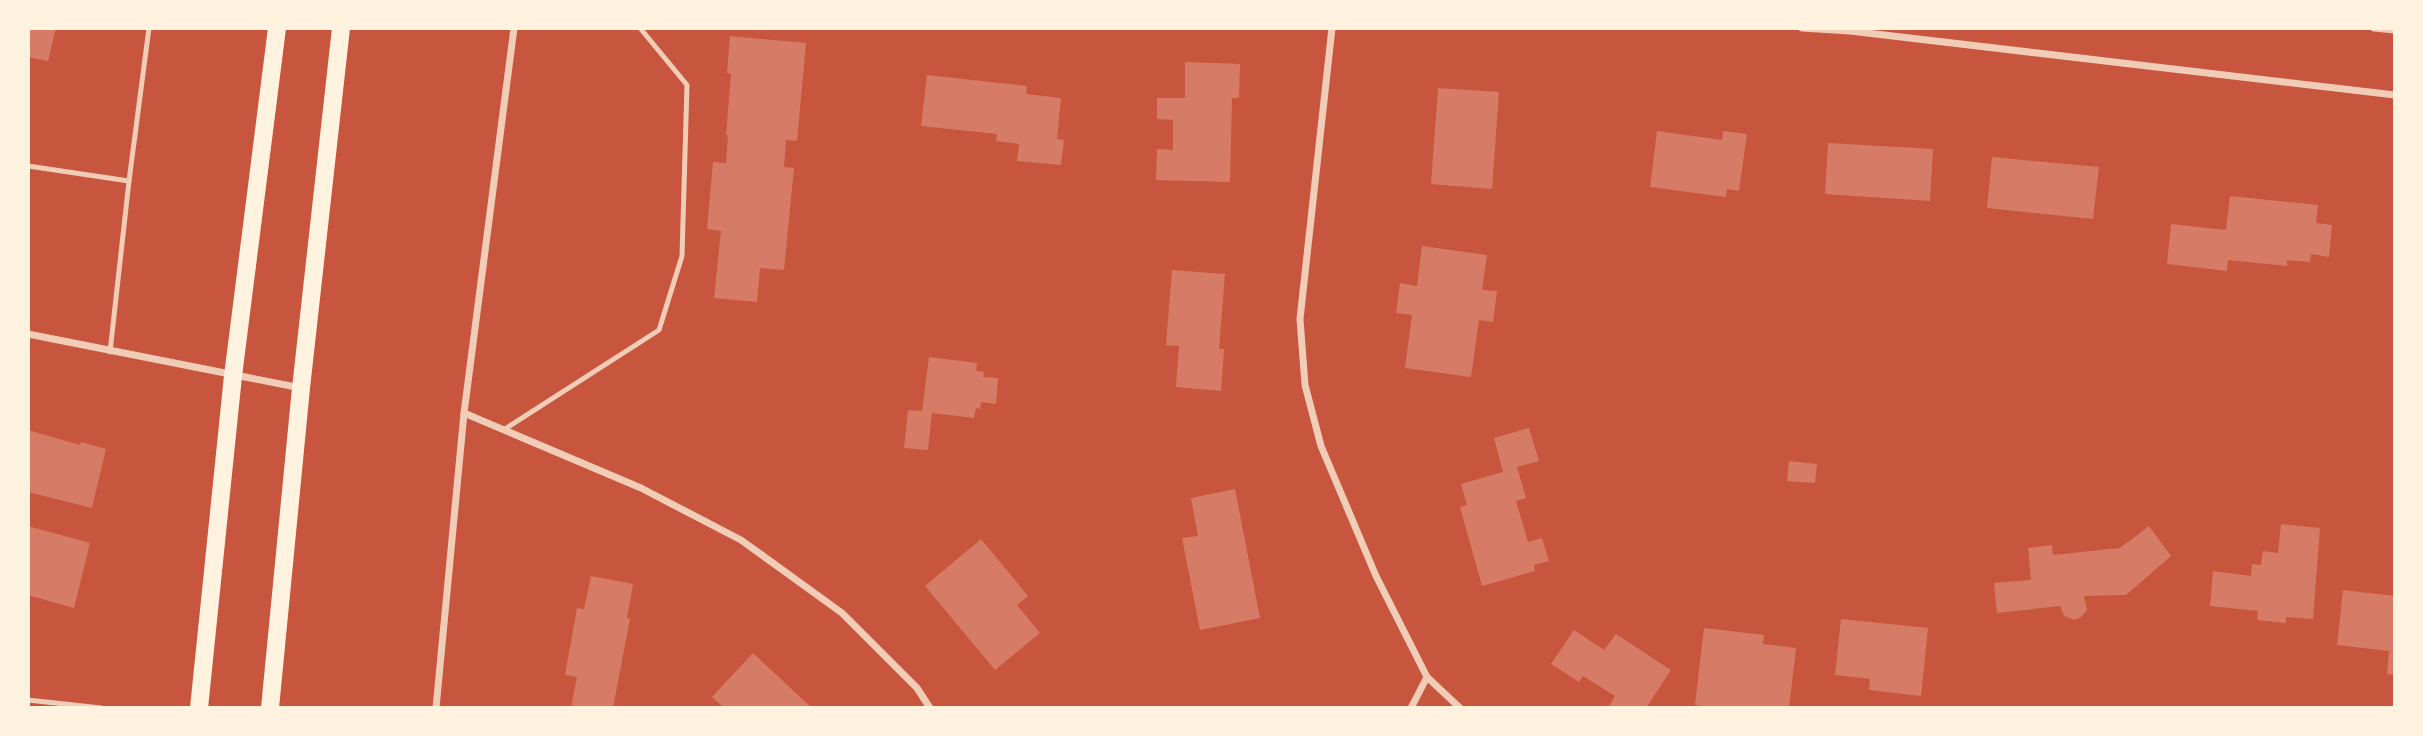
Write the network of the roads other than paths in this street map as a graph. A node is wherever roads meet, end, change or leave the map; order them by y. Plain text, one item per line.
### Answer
1 (149, 28) edge
2 (277, 28) edge
3 (341, 28) edge
4 (514, 28) edge
5 (640, 28) edge
6 (1332, 28) edge
7 (1802, 28) edge
8 (2374, 28) edge
9 (1850, 30) edge
10 (2395, 30) edge
11 (2395, 94) edge
12 (28, 166) edge
13 (129, 181) junction
14 (28, 334) edge
15 (110, 352) junction
16 (233, 376) junction
17 (301, 388) junction
18 (464, 413) junction
19 (505, 429) junction
20 (1427, 677) junction
21 (28, 699) edge
22 (102, 708) edge
23 (199, 708) edge
24 (270, 708) edge
25 (436, 708) edge
26 (930, 708) edge
27 (1411, 708) edge
28 (1460, 708) edge

1 - 13 lane
2 - 16 main road
3 - 17 main road
4 - 18 street
5 - 19 lane
6 - 20 street
7 - 9 street
8 - 10 street
9 - 11 street
12 - 13 lane
13 - 15 lane
14 - 15 street
15 - 16 street
16 - 17 street
16 - 23 main road
17 - 24 main road
18 - 19 street
18 - 25 street
19 - 26 street
20 - 27 street
20 - 28 street
21 - 22 lane

